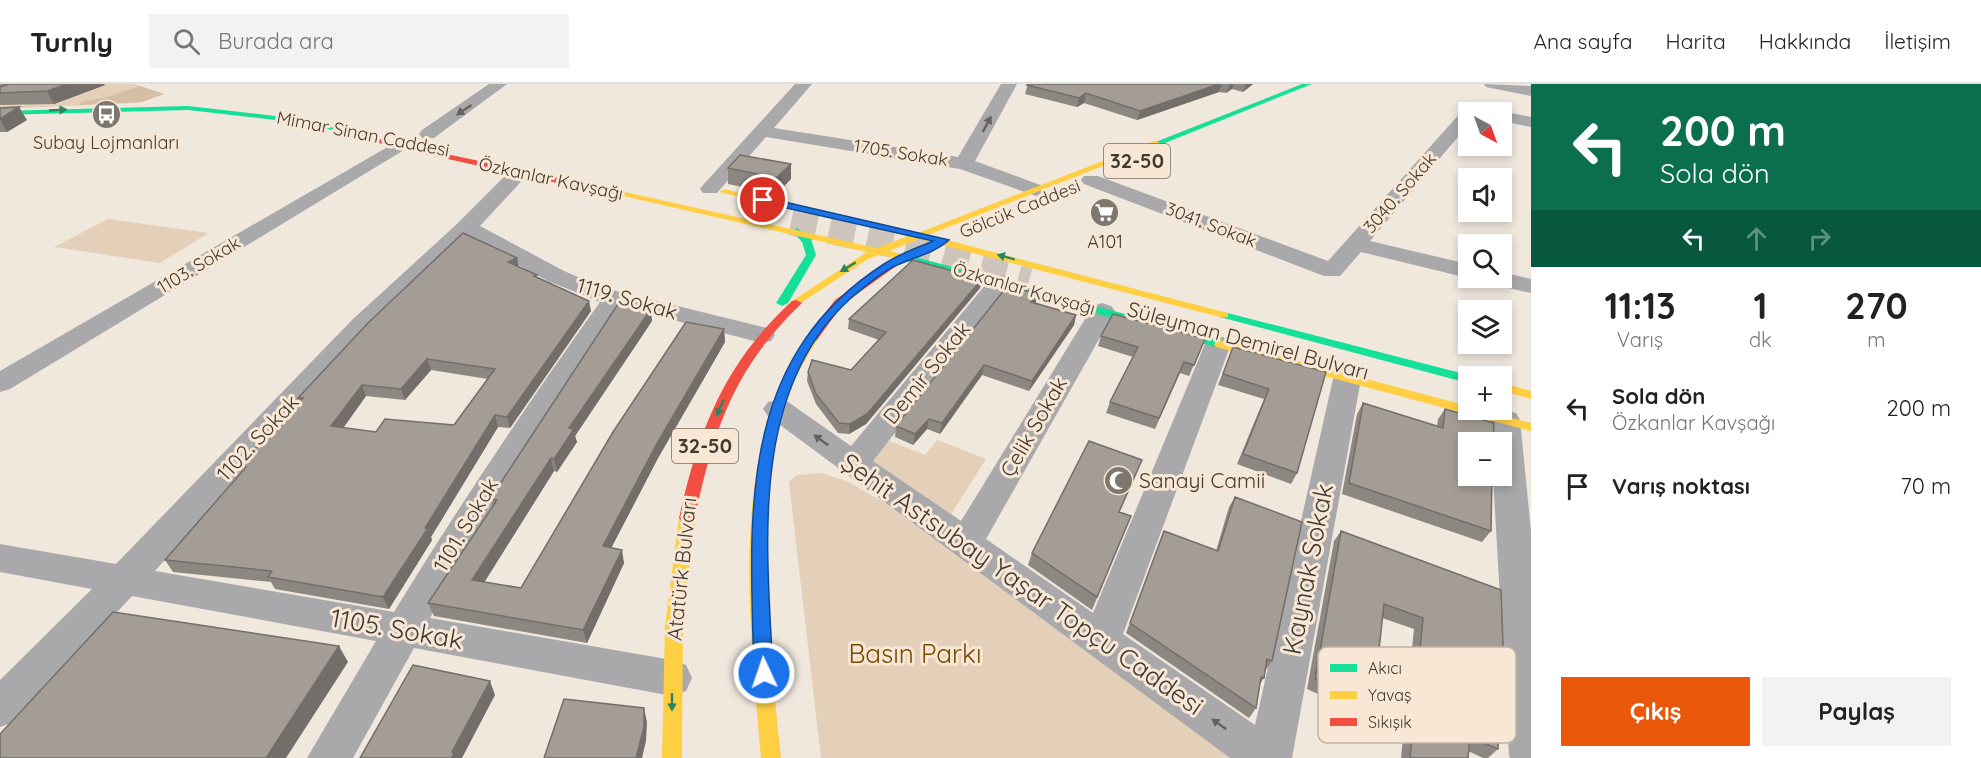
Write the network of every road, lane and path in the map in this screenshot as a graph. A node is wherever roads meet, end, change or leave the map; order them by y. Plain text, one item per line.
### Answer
1 (499, 84) edge
2 (804, 84) edge
3 (1009, 84) edge
4 (1494, 84) edge
5 (1314, 86) edge
6 (1531, 91) edge
7 (186, 96) dead end
8 (215, 97) dead end
9 (230, 100) junction
10 (1481, 102) edge
11 (141, 108) junction
12 (206, 110) junction
13 (0, 113) edge
14 (1512, 118) edge
15 (1531, 122) edge
16 (351, 124) junction
17 (338, 129) junction
18 (1458, 130) edge
19 (762, 131) junction
20 (408, 135) junction
21 (447, 137) dead end
22 (964, 164) junction
23 (520, 172) junction
24 (589, 172) dead end
25 (1091, 180) junction
26 (700, 190) junction
27 (1036, 190) junction
28 (795, 222) junction
29 (466, 228) junction
30 (920, 234) junction
31 (944, 240) junction
32 (1356, 244) junction
33 (881, 250) junction
34 (907, 256) junction
35 (1458, 269) edge
36 (1332, 271) joint
37 (1001, 282) junction
38 (1512, 282) edge
39 (1531, 286) edge
40 (615, 299) junction
41 (1102, 311) junction
42 (762, 335) junction
43 (1218, 344) junction
44 (1458, 376) edge
45 (1347, 379) junction
46 (0, 383) edge
47 (1458, 386) edge
48 (1531, 395) edge
49 (1458, 397) edge
50 (778, 409) junction
51 (1515, 409) edge
52 (853, 464) junction
53 (965, 544) junction
54 (0, 558) edge
55 (123, 581) junction
56 (403, 630) junction
57 (1101, 640) junction
58 (672, 678) junction
59 (0, 708) edge
60 (1531, 755) edge
61 (329, 758) edge
62 (672, 758) edge
63 (771, 758) edge
64 (1268, 758) edge

1 -> 20 street, 1103. Sokak
2 - 19 street
22 -> 3 street
4 - 6 street
4 - 10 street, 3040. Sokak
5 - 25 main road, Gölcük Caddesi / 32-50
5 - 27 main road, Gölcük Caddesi / 32-50
7 - 11 main road
8 - 9 main road, Mimar Sinan Caddesi
9 - 12 main road
9 - 16 main road, Mimar Sinan Caddesi
11 - 12 main road, Mimar Sinan Caddesi
13 -> 11 main road, Mimar Sinan Caddesi
12 - 17 main road, Mimar Sinan Caddesi
14 - 15 street
16 - 20 main road, Özkanlar Kavşağı
16 - 24 main road, Mimar Sinan Caddesi
17 - 20 main road, Özkanlar Kavşağı
17 - 28 main road, Mimar Sinan Caddesi
18 - 32 street, 3040. Sokak
19 - 22 street, 1705. Sokak
19 - 26 street
20 - 21 main road, Özkanlar Kavşağı
20 - 23 main road, Özkanlar Kavşağı
20 - 46 street, 1103. Sokak
22 - 27 street, 1705. Sokak
23 - 28 main road, Özkanlar Kavşağı
23 - 29 street, 1102. Sokak
25 - 31 main road, Gölcük Caddesi / 32-50
25 - 36 street, 3041. Sokak
26 - 28 main road
26 - 30 main road, Özkanlar Kavşağı
27 - 30 main road, Gölcük Caddesi / 32-50
28 - 33 main road, Özkanlar Kavşağı
28 - 42 main road
29 - 40 street, 1119. Sokak
29 - 55 street, 1102. Sokak
30 - 31 main road, Özkanlar Kavşağı
30 - 33 main road, Atatürk Bulvarı / 32-50
31 - 34 main road, 32-50
44 -> 31 main road, Özkanlar Kavşağı
32 - 35 street
32 - 36 street, 3040. Sokak
33 - 34 main road, Özkanlar Kavşağı
33 -> 42 main road, Atatürk Bulvarı / 32-50
34 - 37 main road, Özkanlar Kavşağı
34 - 50 main road, 32-50
37 - 41 main road, Özkanlar Kavşağı
37 - 52 street, Demir Sokak
38 - 39 street
40 - 42 street, 1119. Sokak
40 - 56 street, 1101. Sokak
41 - 43 main road, Özkanlar Kavşağı
41 - 53 street, Çelik Sokak
42 -> 58 main road, Atatürk Bulvarı / 32-50
43 - 45 main road, Özkanlar Kavşağı
43 - 57 street
45 - 51 main road, Özkanlar Kavşağı
45 - 64 street, Kaynak Sokak
47 - 49 main road, Süleyman Demirel Bulvarı
48 - 51 main road, Özkanlar Kavşağı
52 -> 50 street, Şehit Astsubay Yaşar Topçu Caddesi
50 - 63 main road, 32-50
51 - 60 street
52 - 53 street, Şehit Astsubay Yaşar Topçu Caddesi
53 - 57 street, Şehit Astsubay Yaşar Topçu Caddesi
54 - 55 street, 1105. Sokak
55 - 56 street, 1105. Sokak
55 - 59 street, 1102. Sokak
56 - 58 street, 1105. Sokak
56 - 61 street, 1101. Sokak
64 -> 57 street, Şehit Astsubay Yaşar Topçu Caddesi
58 -> 62 main road, Atatürk Bulvarı / 32-50

